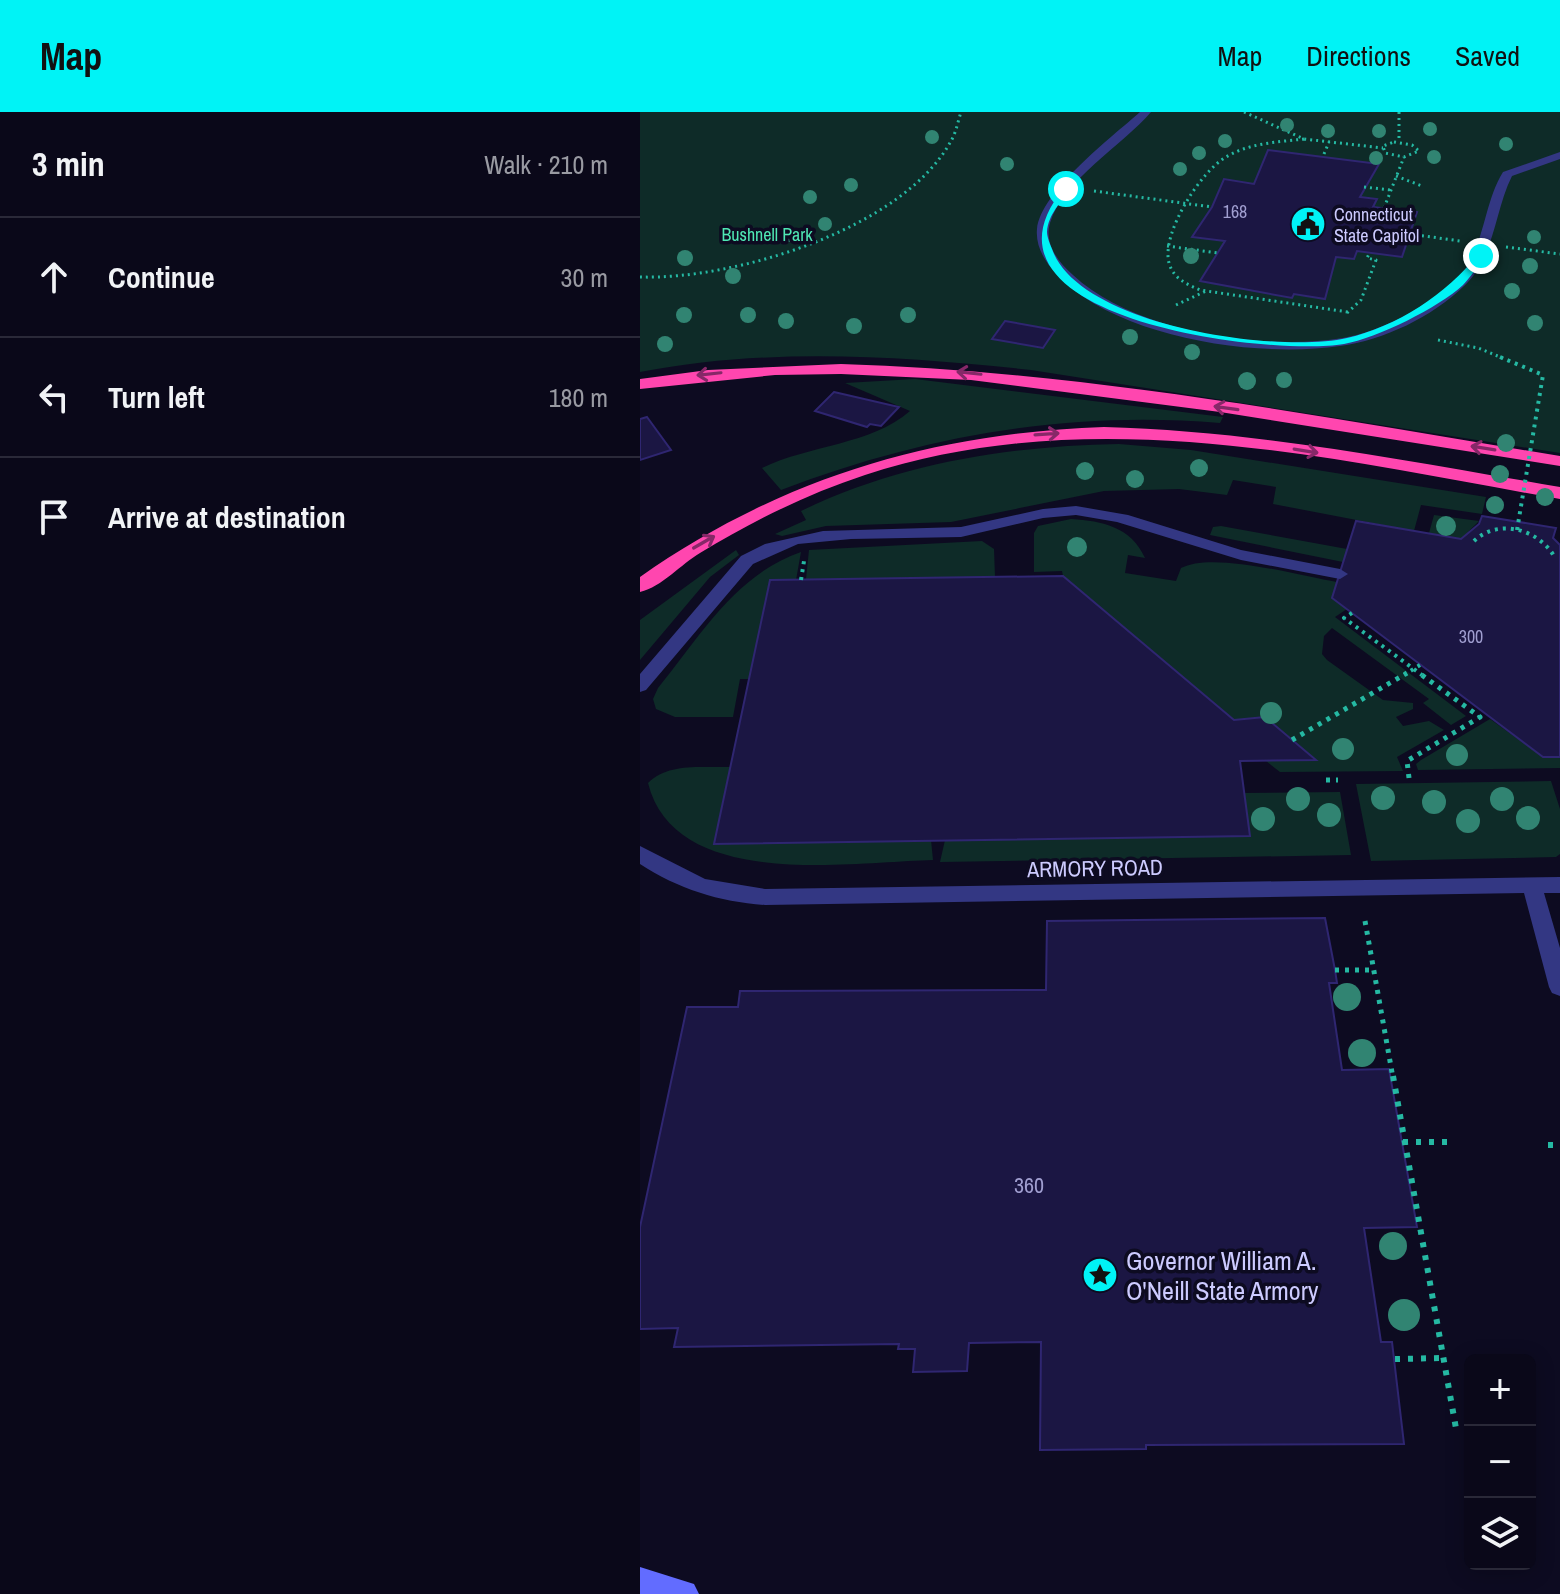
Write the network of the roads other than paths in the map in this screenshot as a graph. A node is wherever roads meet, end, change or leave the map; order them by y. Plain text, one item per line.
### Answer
1 (1146, 112) edge
2 (1560, 155) edge
3 (640, 384) edge
4 (1560, 461) edge
5 (1560, 493) edge
6 (1340, 574) dead end
7 (640, 586) edge
8 (640, 686) edge
9 (640, 854) edge
10 (1532, 885) junction
11 (1560, 885) edge
12 (1560, 987) edge
13 (640, 1582) edge
14 (684, 1594) edge

1 - 2 street
4 -> 3 highway
7 -> 5 highway
6 - 8 street
9 - 10 street, ARMORY ROAD
10 - 11 street, ARMORY ROAD
10 - 12 street
13 - 14 main road

